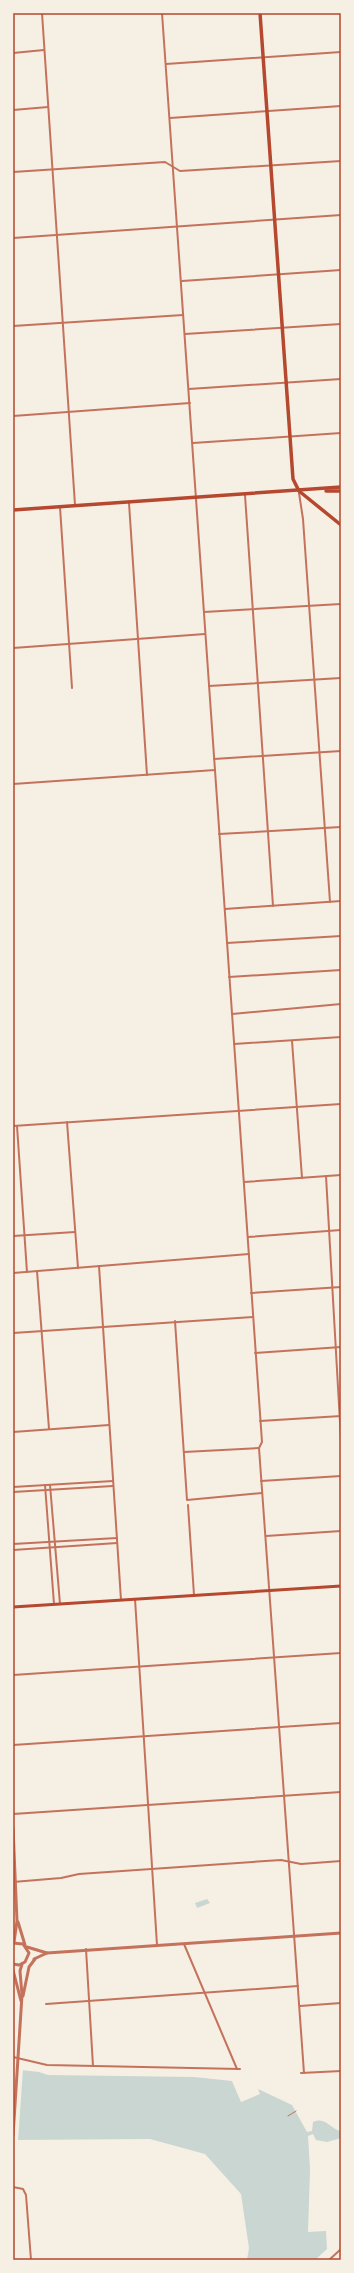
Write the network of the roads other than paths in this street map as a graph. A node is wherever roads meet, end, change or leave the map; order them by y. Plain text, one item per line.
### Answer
1 (42, 13) edge
2 (162, 13) edge
3 (260, 13) edge
4 (44, 50) junction
5 (341, 52) edge
6 (13, 53) edge
7 (264, 57) junction
8 (166, 64) junction
9 (341, 106) edge
10 (48, 108) junction
11 (13, 110) edge
12 (267, 112) junction
13 (170, 118) junction
14 (341, 161) edge
15 (173, 165) junction
16 (271, 166) junction
17 (52, 170) junction
18 (13, 172) edge
19 (341, 215) edge
20 (275, 220) junction
21 (178, 227) junction
22 (57, 235) junction
23 (13, 238) edge
24 (341, 270) edge
25 (279, 274) junction
26 (182, 281) junction
27 (183, 315) junction
28 (63, 324) junction
29 (341, 324) edge
30 (13, 326) edge
31 (283, 328) junction
32 (185, 334) junction
33 (341, 378) edge
34 (287, 382) junction
35 (189, 388) junction
36 (190, 403) junction
37 (69, 412) junction
38 (13, 416) edge
39 (341, 433) edge
40 (290, 437) junction
41 (193, 443) junction
42 (341, 487) edge
43 (317, 490) junction
44 (299, 491) junction
45 (341, 491) edge
46 (245, 495) junction
47 (197, 498) junction
48 (129, 502) junction
49 (75, 506) junction
50 (60, 507) junction
51 (13, 510) edge
52 (341, 525) edge
53 (341, 604) edge
54 (309, 606) junction
55 (252, 610) junction
56 (204, 612) junction
57 (205, 634) junction
58 (138, 640) junction
59 (68, 644) junction
60 (13, 648) edge
61 (341, 678) edge
62 (314, 679) junction
63 (257, 684) junction
64 (209, 686) junction
65 (72, 688) dead end
66 (341, 752) edge
67 (318, 753) junction
68 (262, 756) junction
69 (214, 759) junction
70 (215, 770) junction
71 (147, 775) junction
72 (13, 784) edge
73 (341, 827) edge
74 (324, 828) junction
75 (267, 831) junction
76 (219, 834) junction
77 (341, 901) edge
78 (330, 902) junction
79 (273, 906) junction
80 (225, 909) junction
81 (341, 936) edge
82 (227, 943) junction
83 (341, 970) edge
84 (229, 977) junction
85 (341, 1004) edge
86 (232, 1014) junction
87 (341, 1037) edge
88 (292, 1041) junction
89 (234, 1044) junction
90 (341, 1104) edge
91 (296, 1107) junction
92 (240, 1111) junction
93 (67, 1122) junction
94 (13, 1126) edge
95 (17, 1126) junction
96 (341, 1175) edge
97 (326, 1176) junction
98 (302, 1178) junction
99 (244, 1182) junction
100 (341, 1230) edge
101 (329, 1231) junction
102 (75, 1232) junction
103 (25, 1235) junction
104 (13, 1236) edge
105 (248, 1237) junction
106 (249, 1254) junction
107 (99, 1266) junction
108 (78, 1268) junction
109 (37, 1271) junction
110 (28, 1272) junction
111 (13, 1273) edge
112 (341, 1286) edge
113 (333, 1287) junction
114 (252, 1293) junction
115 (253, 1316) junction
116 (175, 1321) junction
117 (103, 1326) junction
118 (42, 1330) junction
119 (13, 1333) edge
120 (341, 1347) edge
121 (335, 1348) junction
122 (255, 1353) junction
123 (340, 1416) edge
124 (260, 1421) junction
125 (109, 1425) junction
126 (49, 1429) junction
127 (13, 1432) edge
128 (341, 1440) edge
129 (259, 1448) junction
130 (184, 1452) junction
131 (341, 1476) edge
132 (113, 1481) junction
133 (261, 1481) junction
134 (45, 1485) junction
135 (50, 1485) junction
136 (113, 1486) junction
137 (13, 1487) edge
138 (46, 1490) junction
139 (51, 1490) junction
140 (13, 1492) edge
141 (262, 1493) junction
142 (188, 1505) dead end
143 (341, 1531) edge
144 (266, 1536) junction
145 (117, 1538) junction
146 (50, 1542) junction
147 (55, 1542) junction
148 (117, 1543) junction
149 (13, 1544) edge
150 (50, 1547) junction
151 (56, 1547) junction
152 (13, 1550) edge
153 (341, 1586) edge
154 (270, 1590) junction
155 (194, 1595) junction
156 (135, 1599) junction
157 (121, 1600) junction
158 (54, 1604) junction
159 (60, 1604) junction
160 (13, 1607) edge
161 (341, 1653) edge
162 (276, 1657) junction
163 (139, 1666) junction
164 (13, 1675) edge
165 (341, 1723) edge
166 (280, 1726) junction
167 (144, 1736) junction
168 (13, 1745) edge
169 (341, 1792) edge
170 (285, 1795) junction
171 (149, 1805) junction
172 (13, 1814) edge
173 (13, 1828) edge
174 (290, 1861) junction
175 (341, 1861) edge
176 (153, 1869) junction
177 (14, 1881) edge
178 (17, 1921) junction
179 (341, 1933) edge
180 (295, 1936) junction
181 (13, 1943) edge
182 (183, 1943) junction
183 (157, 1945) junction
184 (26, 1946) junction
185 (86, 1949) junction
186 (47, 1953) junction
187 (35, 1959) junction
188 (24, 1963) junction
189 (13, 1964) edge
190 (13, 1970) edge
191 (298, 1986) junction
192 (205, 1993) junction
193 (21, 2001) junction
194 (89, 2001) junction
195 (341, 2003) edge
196 (46, 2004) dead end
197 (300, 2006) junction
198 (13, 2057) edge
199 (93, 2066) junction
200 (341, 2071) edge
201 (301, 2073) dead end
202 (304, 2073) junction
203 (296, 2112) dead end
204 (288, 2116) dead end
205 (13, 2136) edge
206 (13, 2188) edge
207 (341, 2249) edge
208 (31, 2260) edge
209 (329, 2260) edge

1 - 4 street
2 - 8 street
3 - 7 main road
4 - 6 street
4 - 10 street
5 - 7 street
7 - 8 street
7 - 12 main road
8 - 13 street
9 - 12 street
10 - 11 street
10 - 17 street
12 - 13 street
12 - 16 main road
13 - 15 street
14 - 16 street
15 - 16 street
15 - 17 street
15 - 21 street
16 - 20 main road
17 - 18 street
17 - 22 street
19 - 20 street
20 - 21 street
20 - 25 main road
21 - 22 street
21 - 26 street
22 - 23 street
22 - 28 street
24 - 25 street
25 - 26 street
25 - 31 main road
26 - 27 street
27 - 28 street
27 - 32 street
28 - 30 street
28 - 37 street
29 - 31 street
31 - 32 street
31 - 34 main road
32 - 35 street
33 - 34 street
34 - 35 street
34 - 40 main road
35 - 36 street
36 - 37 street
36 - 41 street
37 - 38 street
37 - 49 street
39 - 40 street
40 - 41 street
40 - 44 main road
41 - 47 street
42 - 43 main road
43 - 44 main road
43 - 45 main road
44 - 46 main road
44 - 52 main road
44 - 54 street
46 - 47 main road
46 - 55 street
47 - 48 main road
47 - 56 street
48 - 49 main road
48 - 58 street
49 - 50 main road
50 - 51 main road
50 - 59 street
53 - 54 street
54 - 55 street
54 - 62 street
55 - 56 street
55 - 63 street
56 - 57 street
57 - 58 street
57 - 64 street
58 - 59 street
58 - 71 street
59 - 60 street
59 - 65 street
61 - 62 street
62 - 63 street
62 - 67 street
63 - 64 street
63 - 68 street
64 - 69 street
66 - 67 street
67 - 68 street
67 - 74 street
68 - 69 street
68 - 75 street
69 - 70 street
70 - 71 street
70 - 76 street
71 - 72 street
73 - 74 street
74 - 75 street
74 - 78 street
75 - 76 street
75 - 79 street
76 - 80 street
77 - 78 street
78 - 79 street
79 - 80 street
80 - 82 street
81 - 82 street
82 - 84 street
83 - 84 street
84 - 86 street
85 - 86 street
86 - 89 street
87 - 88 street
88 - 89 street
88 - 91 street
89 - 92 street
90 - 91 street
91 - 92 street
91 - 98 street
92 - 93 street
92 - 99 street
93 - 95 street
93 - 102 street
94 - 95 street
95 - 103 street
96 - 97 street
97 - 98 street
97 - 101 street
98 - 99 street
99 - 105 street
100 - 101 street
101 - 105 street
101 - 113 street
102 - 103 street
102 - 108 street
103 - 104 street
103 - 110 street
105 - 106 street
106 - 107 street
106 - 114 street
107 - 108 street
107 - 117 street
108 - 109 street
109 - 110 street
109 - 118 street
110 - 111 street
112 - 113 street
113 - 114 street
113 - 121 street
114 - 115 street
115 - 116 street
115 - 122 street
116 - 117 street
116 - 130 street
117 - 118 street
117 - 125 street
118 - 119 street
118 - 126 street
120 - 121 street
121 - 122 street
121 - 123 street
122 - 124 street
123 - 124 street
123 - 128 street
124 - 129 street
125 - 126 street
125 - 132 street
126 - 127 street
129 - 130 street
129 - 133 street
130 - 141 street
131 - 133 street
132 - 135 street
132 - 136 street
133 - 141 street
134 - 135 street
134 - 137 street
134 - 138 street
135 - 139 street
136 - 139 street
136 - 145 street
138 - 139 street
138 - 140 street
138 - 146 street
139 - 147 street
141 - 144 street
142 - 155 street
143 - 144 street
144 - 154 street
145 - 147 street
145 - 148 street
146 - 147 street
146 - 149 street
146 - 150 street
147 - 151 street
148 - 151 street
148 - 157 street
150 - 151 street
150 - 152 street
150 - 158 street
151 - 159 street
153 - 154 main road
154 - 155 main road
154 - 162 street
155 - 156 main road
156 - 157 main road
156 - 163 street
157 - 159 main road
158 - 159 main road
158 - 160 main road
161 - 162 street
162 - 163 street
162 - 166 street
163 - 164 street
163 - 167 street
165 - 166 street
166 - 167 street
166 - 170 street
167 - 168 street
167 - 171 street
169 - 170 street
170 - 171 street
170 - 174 street
171 - 172 street
171 - 176 street
173 - 177 street
174 - 175 street
174 - 176 street
174 - 180 street
176 - 177 street
176 - 183 street
177 - 178 street
178 - 181 street
178 - 184 street
179 - 180 street
180 - 182 street
180 - 191 street
181 - 184 street
182 - 183 street
182 - 192 street
183 - 185 street
184 - 186 street
184 - 188 street
185 - 186 street
185 - 194 street
186 - 187 street
187 - 188 street
187 - 193 street
188 - 189 street
188 - 193 street
190 - 193 street
191 - 192 street
191 - 197 street
192 - 194 street
192 - 199 street
193 - 205 street
194 - 196 street
194 - 199 street
195 - 197 street
197 - 202 street
198 - 199 street
200 - 202 street
201 - 202 street
203 - 204 lane
206 - 208 street
207 - 209 street

